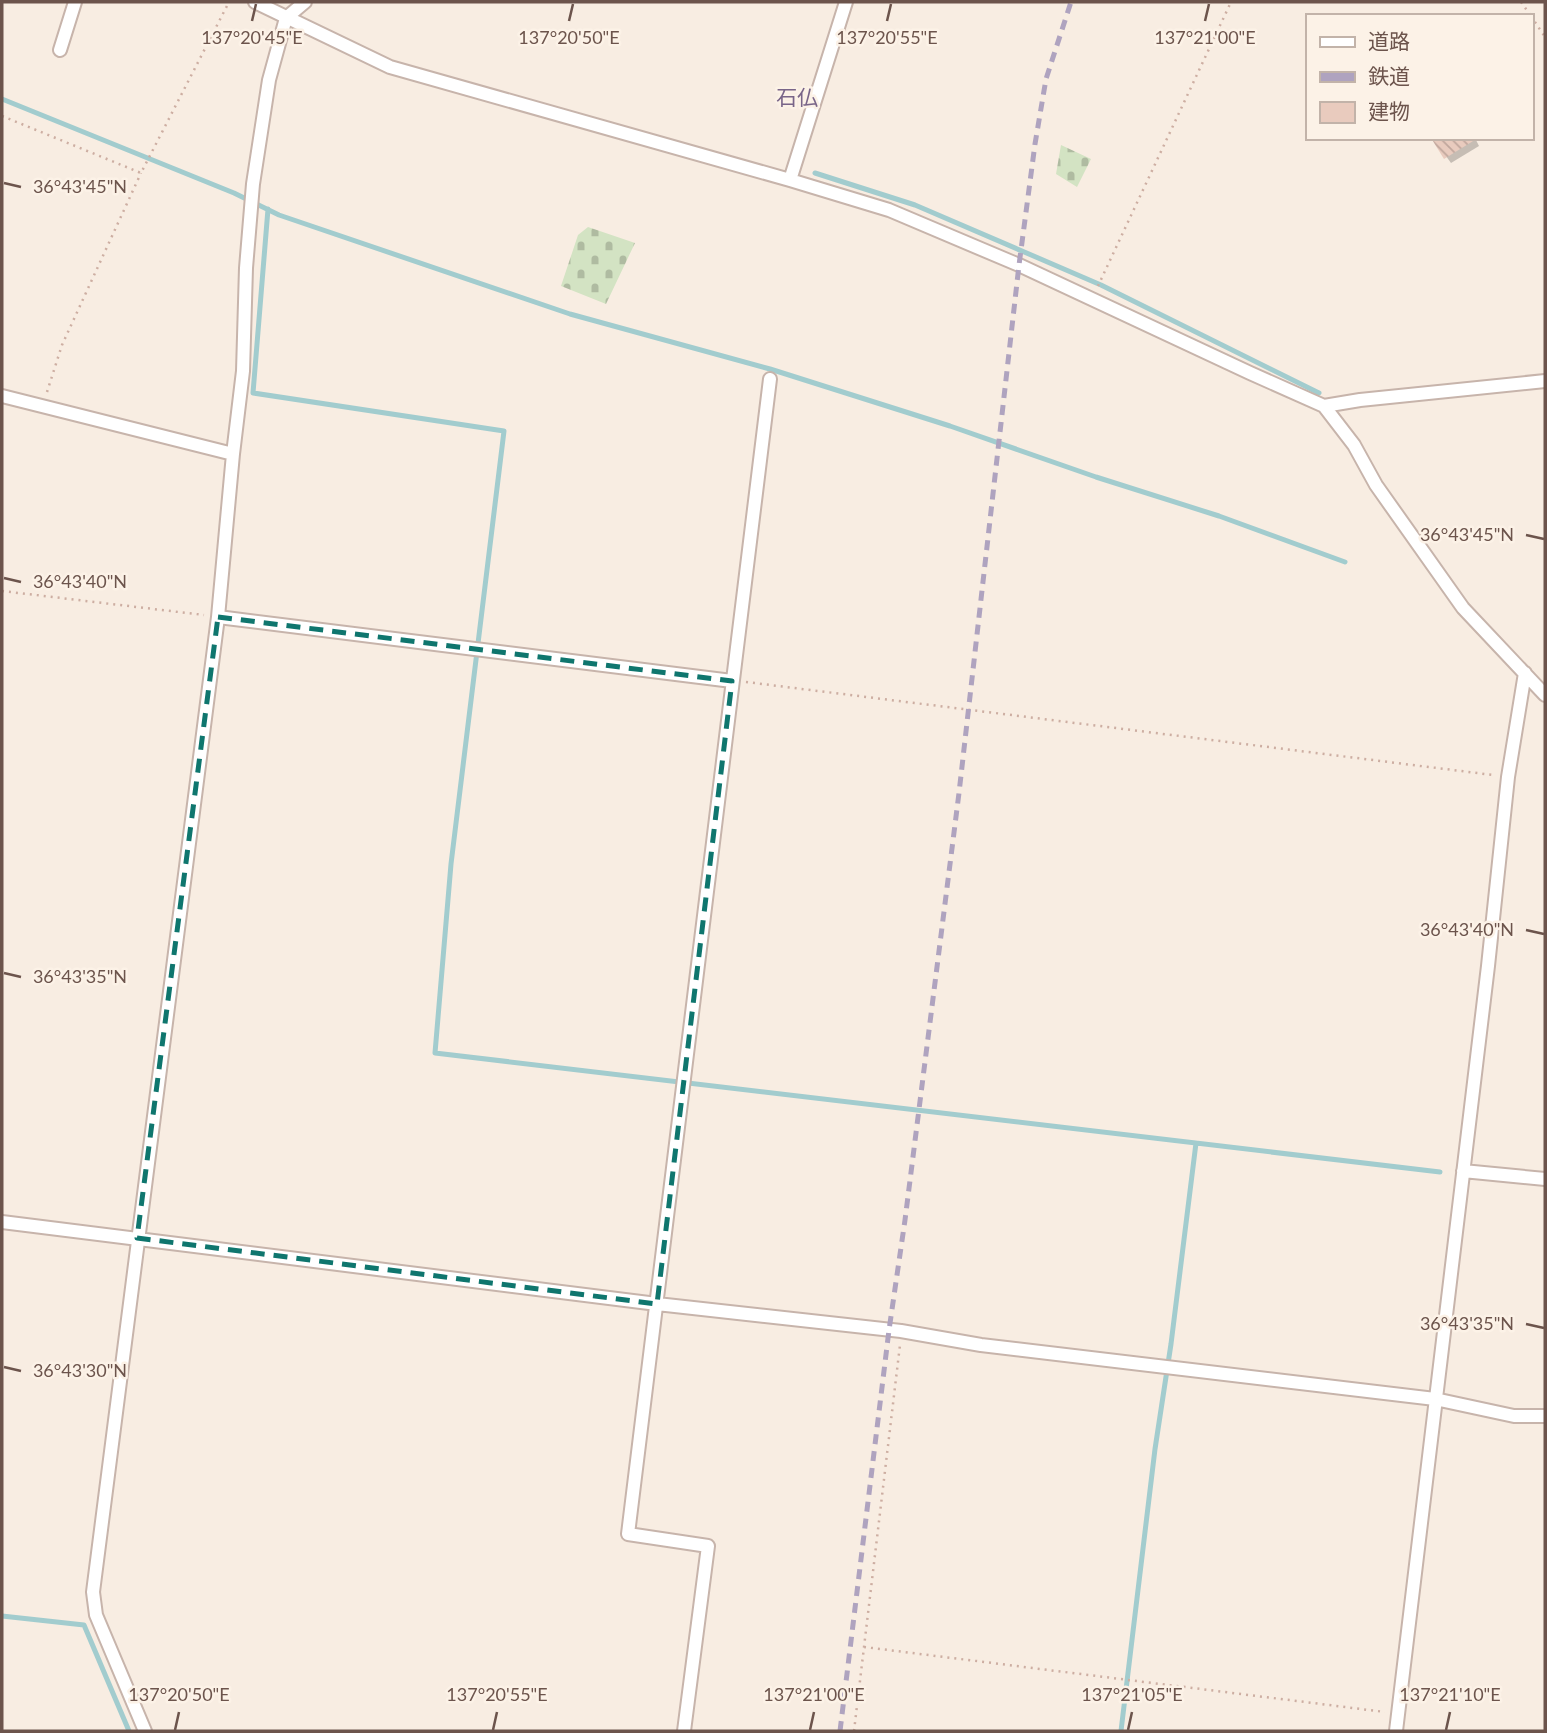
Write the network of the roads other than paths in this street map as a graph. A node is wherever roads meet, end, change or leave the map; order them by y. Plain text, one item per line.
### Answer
1 (75, 2) edge
2 (255, 2) edge
3 (305, 2) edge
4 (846, 2) edge
5 (286, 18) junction
6 (60, 50) dead end
7 (790, 180) junction
8 (770, 379) dead end
9 (1545, 381) edge
10 (2, 396) edge
11 (1324, 406) junction
12 (233, 454) junction
13 (218, 617) junction
14 (1525, 673) junction
15 (732, 681) junction
16 (1545, 695) edge
17 (1463, 1171) junction
18 (1545, 1180) edge
19 (2, 1222) edge
20 (137, 1238) junction
21 (657, 1304) junction
22 (1435, 1399) junction
23 (1545, 1416) edge
24 (145, 1731) edge
25 (684, 1731) edge
26 (1396, 1731) edge

1 - 6 street
2 - 5 street
3 - 5 street
4 - 7 street
5 - 7 street
5 - 12 street
7 - 11 street
8 - 15 street
9 - 11 street
10 - 12 street
11 - 14 street
12 - 13 street
13 - 15 street
13 - 20 street
14 - 16 street
14 - 17 street
15 - 21 street
17 - 18 street
17 - 22 street
19 - 20 street
20 - 21 street
20 - 24 street
21 - 22 street
21 - 25 street
22 - 23 street
22 - 26 street

